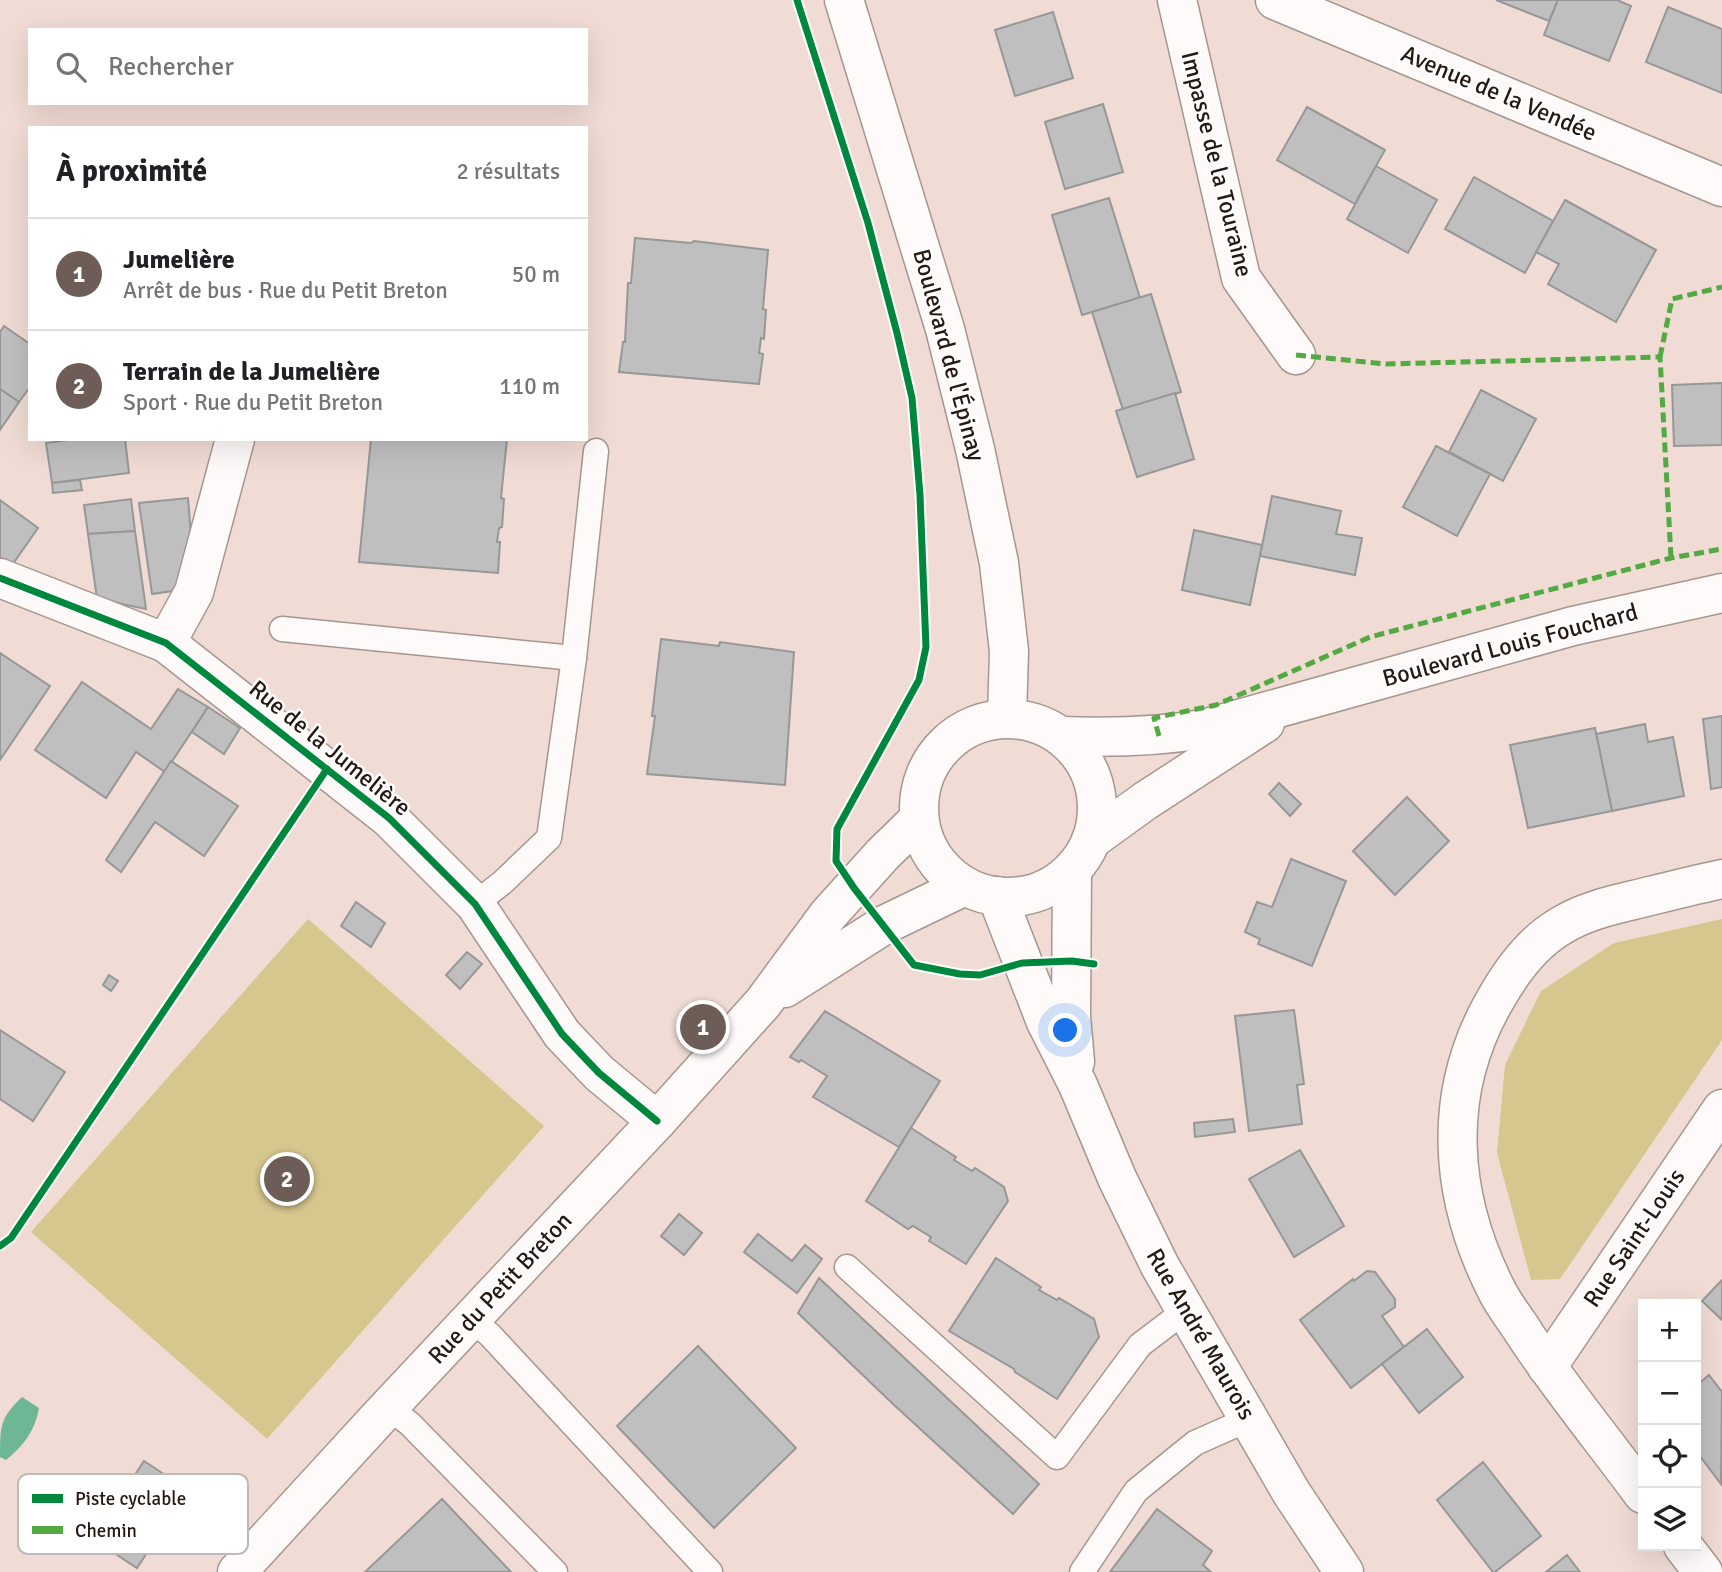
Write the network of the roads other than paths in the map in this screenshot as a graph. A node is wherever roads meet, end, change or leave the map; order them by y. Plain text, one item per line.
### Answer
1 (844, 0) edge
2 (1177, 0) edge
3 (1275, 0) edge
4 (1722, 187) edge
5 (1296, 355) dead end
6 (234, 441) edge
7 (596, 451) dead end
8 (0, 578) edge
9 (1722, 593) edge
10 (282, 629) dead end
11 (166, 643) junction
12 (574, 658) junction
13 (1299, 701) junction
14 (1007, 719) junction
15 (1061, 736) junction
16 (919, 819) junction
17 (1082, 855) junction
18 (1722, 879) edge
19 (981, 891) junction
20 (475, 904) junction
21 (763, 1003) junction
22 (1078, 1085) junction
23 (1722, 1109) edge
24 (657, 1121) junction
25 (847, 1267) dead end
26 (1186, 1310) junction
27 (471, 1319) junction
28 (1546, 1367) junction
29 (388, 1407) junction
30 (1250, 1419) junction
31 (1638, 1488) edge
32 (1687, 1551) edge
33 (237, 1572) edge
34 (555, 1572) edge
35 (710, 1572) edge
36 (1082, 1572) edge
37 (1344, 1572) edge
38 (1703, 1572) edge

1 - 14 street, Boulevard de l'Épinay
2 - 5 street, Impasse de la Touraine
3 - 4 street, Avenue de la Vendée
6 - 11 street
7 - 12 lane
8 - 11 street, Rue de la Jumelière
9 - 13 street, Boulevard Louis Fouchard
10 - 12 lane
11 - 20 street, Rue de la Jumelière
12 - 20 lane
13 - 15 street, Boulevard Louis Fouchard
13 - 17 street, Boulevard Louis Fouchard
14 - 15 street
14 - 16 street
15 - 17 street
16 - 19 street
16 - 21 street, Rue du Petit Breton
17 - 19 street
17 - 22 street, Rue André Maurois
18 - 28 street
19 - 21 street, Rue du Petit Breton
19 - 22 street, Rue André Maurois
20 - 24 street, Rue de la Jumelière
21 - 24 street, Rue du Petit Breton
22 - 26 street, Rue André Maurois
23 - 28 street, Rue Saint-Louis
24 - 27 street, Rue du Petit Breton
25 - 26 lane
26 - 30 street, Rue André Maurois
27 - 29 street, Rue du Petit Breton
27 - 35 lane
28 - 31 street
29 - 33 street, Rue du Petit Breton
29 - 34 lane
30 - 36 lane
30 - 37 street, Rue André Maurois
32 - 38 street

